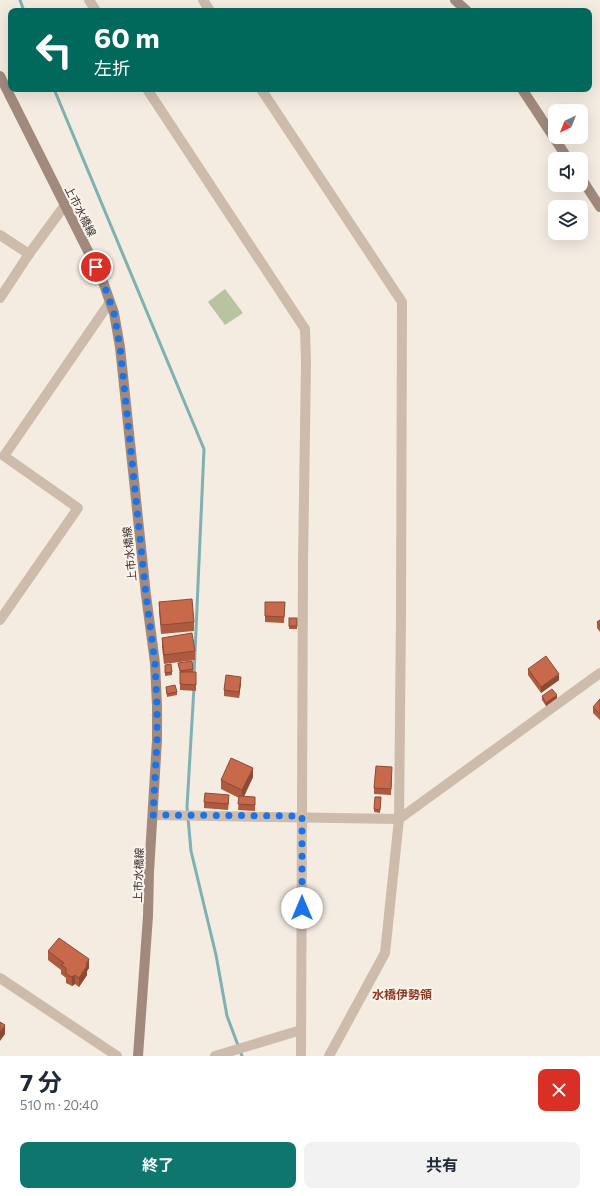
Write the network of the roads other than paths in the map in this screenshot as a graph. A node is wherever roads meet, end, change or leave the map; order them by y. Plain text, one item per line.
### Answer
1 (455, 0) edge
2 (464, 8) edge
3 (0, 76) edge
4 (8, 92) edge
5 (8, 92) edge
6 (149, 92) edge
7 (263, 92) edge
8 (524, 92) edge
9 (563, 152) edge
10 (588, 189) edge
11 (65, 205) junction
12 (600, 207) edge
13 (0, 235) edge
14 (29, 254) junction
15 (0, 298) edge
16 (110, 302) junction
17 (1, 457) edge
18 (0, 620) edge
19 (600, 673) edge
20 (153, 815) junction
21 (302, 816) junction
22 (399, 819) junction
23 (0, 978) edge
24 (301, 1030) junction
25 (117, 1056) edge
26 (138, 1056) edge
27 (215, 1056) edge
28 (301, 1056) edge
29 (329, 1056) edge

1 - 2 main road
3 - 5 main road, 上市水橋線
4 - 11 main road, 上市水橋線
6 - 21 street
7 - 22 street
8 - 9 main road
10 - 12 main road
11 - 14 street
11 - 16 main road, 上市水橋線
13 - 14 street
14 - 15 street
16 - 17 street
16 - 20 main road, 上市水橋線
17 - 18 street
19 - 22 street
20 - 21 street
20 - 26 main road, 上市水橋線
21 - 22 street
21 - 24 street
22 - 29 street
23 - 25 street
24 - 27 street
24 - 28 street

